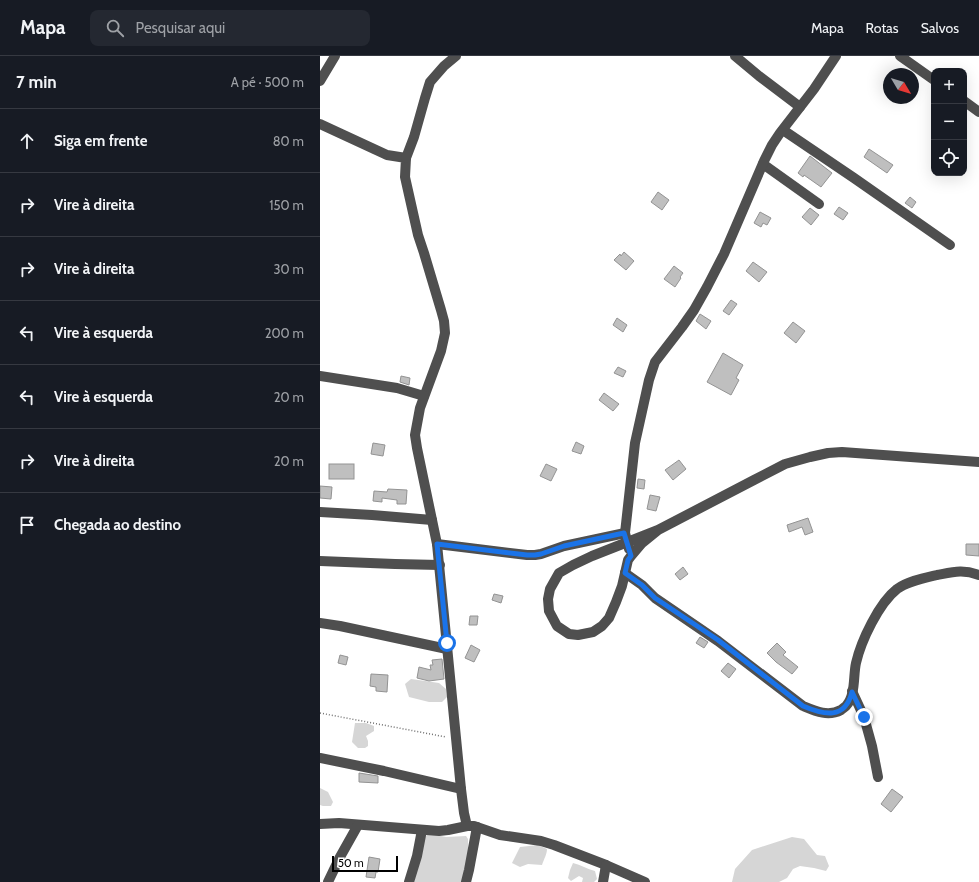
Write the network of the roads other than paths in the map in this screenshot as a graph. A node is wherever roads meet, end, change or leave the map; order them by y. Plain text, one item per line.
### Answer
1 (335, 56) edge
2 (456, 56) edge
3 (735, 56) edge
4 (836, 56) edge
5 (900, 56) edge
6 (931, 78) edge
7 (320, 80) edge
8 (967, 103) edge
9 (800, 107) junction
10 (979, 112) edge
11 (320, 124) edge
12 (783, 130) junction
13 (406, 158) junction
14 (762, 164) junction
15 (819, 204) dead end
16 (950, 245) dead end
17 (320, 376) edge
18 (424, 396) junction
19 (979, 462) edge
20 (320, 512) edge
21 (432, 520) junction
22 (658, 530) junction
23 (626, 538) junction
24 (437, 544) junction
25 (631, 556) junction
26 (320, 561) edge
27 (440, 565) junction
28 (625, 573) junction
29 (979, 575) edge
30 (320, 623) edge
31 (447, 649) junction
32 (852, 692) junction
33 (320, 758) edge
34 (878, 777) dead end
35 (461, 789) junction
36 (320, 824) edge
37 (358, 825) junction
38 (472, 827) junction
39 (422, 830) junction
40 (606, 865) junction
41 (328, 882) edge
42 (409, 882) edge
43 (466, 882) edge
44 (603, 882) edge
45 (645, 882) edge

1 - 7 street
2 - 13 street
3 - 9 street
4 - 9 street
5 - 6 street
8 - 10 street
9 - 12 street
11 - 13 street
12 - 14 street
12 - 16 street
13 - 18 street
14 - 15 street
14 - 23 street
17 - 18 street
18 - 21 street
19 - 22 street
20 - 21 street
21 - 24 street
22 - 23 street
22 - 25 street
23 - 24 street
23 - 25 street
23 - 28 street
24 - 27 street
25 - 28 street
26 - 27 street
27 - 31 street
28 - 32 street
29 - 32 street
30 - 31 street
31 - 35 street
32 - 34 street
33 - 35 street
35 - 38 street
36 - 37 street
37 - 39 street
37 - 41 street
38 - 39 street
38 - 40 street
38 - 43 street
39 - 42 street
40 - 44 street
40 - 45 street

